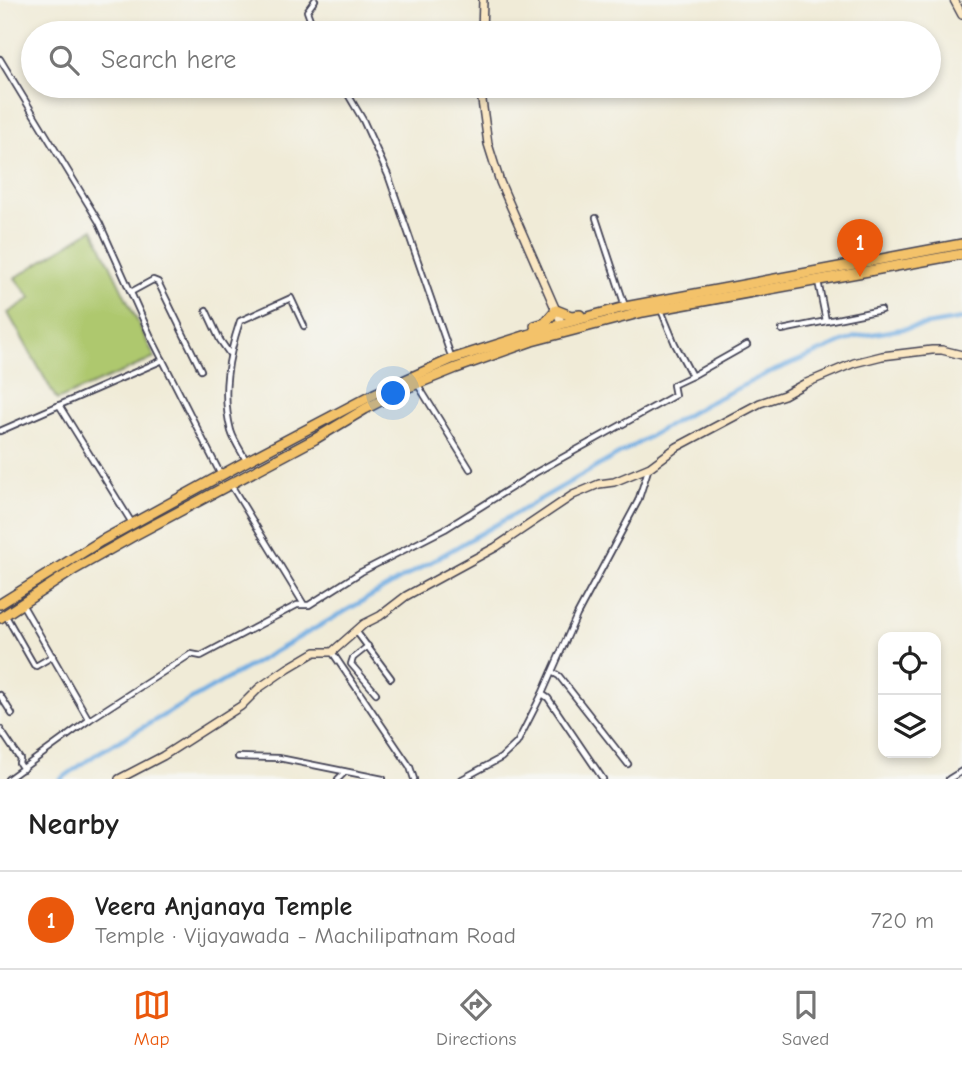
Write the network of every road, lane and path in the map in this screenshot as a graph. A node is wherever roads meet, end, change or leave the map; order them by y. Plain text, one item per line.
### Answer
1 (315, 0) edge
2 (483, 0) edge
3 (954, 0) edge
4 (962, 15) edge
5 (309, 21) edge
6 (482, 21) edge
7 (0, 60) edge
8 (21, 94) edge
9 (23, 98) edge
10 (350, 98) edge
11 (482, 98) edge
12 (596, 218) dead end
13 (962, 244) edge
14 (962, 254) edge
15 (817, 281) junction
16 (131, 292) junction
17 (620, 308) junction
18 (661, 309) junction
19 (206, 310) dead end
20 (556, 310) junction
21 (881, 310) dead end
22 (635, 314) junction
23 (826, 321) junction
24 (562, 324) junction
25 (304, 327) dead end
26 (782, 330) dead end
27 (493, 345) junction
28 (747, 345) dead end
29 (229, 353) junction
30 (962, 355) edge
31 (452, 359) junction
32 (163, 360) junction
33 (201, 370) dead end
34 (692, 376) junction
35 (417, 384) junction
36 (59, 405) junction
37 (0, 430) edge
38 (247, 461) junction
39 (650, 467) junction
40 (470, 469) dead end
41 (221, 475) junction
42 (231, 483) junction
43 (132, 523) junction
44 (22, 603) junction
45 (0, 604) edge
46 (303, 604) junction
47 (3, 617) edge
48 (356, 631) junction
49 (368, 646) junction
50 (332, 652) junction
51 (53, 656) junction
52 (552, 672) junction
53 (391, 678) dead end
54 (376, 693) dead end
55 (542, 694) junction
56 (0, 695) edge
57 (12, 714) dead end
58 (89, 720) junction
59 (0, 729) edge
60 (238, 757) dead end
61 (628, 764) dead end
62 (23, 769) junction
63 (962, 771) edge
64 (346, 772) junction
65 (8, 779) edge
66 (119, 779) edge
67 (338, 779) edge
68 (383, 779) edge
69 (414, 779) edge
70 (462, 779) edge
71 (603, 779) edge
72 (949, 779) edge

1 - 5 street
2 - 6 street
3 - 4 street
7 - 8 street
9 - 16 street
10 - 31 street
11 - 20 street
12 - 17 street
13 - 17 highway
14 - 15 highway
15 - 18 highway
15 - 23 street
16 - 32 street
16 - 33 street
17 - 20 highway
17 - 24 highway
18 - 22 highway
18 - 34 street
19 - 29 street
20 - 24 street
20 - 27 highway
21 - 23 street
22 - 24 highway
22 - 35 highway
23 - 26 street
24 - 27 highway
25 - 29 street
27 - 31 highway
28 - 34 street
29 - 38 street
30 - 39 street
31 - 38 highway
32 - 36 street
32 - 41 street
34 - 46 street
35 - 40 street
35 - 42 highway
36 - 37 street
36 - 43 street
38 - 41 highway
39 - 48 street
39 - 52 street
41 - 43 highway
42 - 44 highway
42 - 46 street
43 - 45 highway
44 - 47 highway
44 - 51 street
46 - 58 street
47 - 51 street
48 - 49 street
48 - 50 street
49 - 53 street
49 - 54 street
50 - 66 street
50 - 69 street
51 - 58 street
52 - 55 street
52 - 61 street
55 - 70 street
55 - 71 street
56 - 57 street
58 - 62 street
59 - 62 street
60 - 64 street
62 - 65 street
63 - 72 street
64 - 67 street
64 - 68 street

